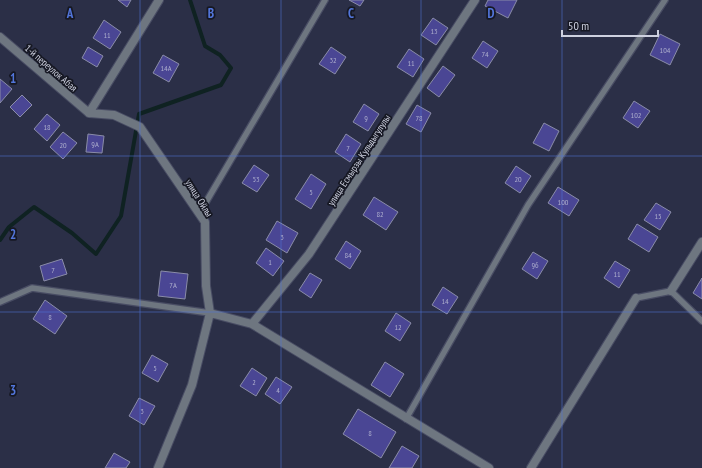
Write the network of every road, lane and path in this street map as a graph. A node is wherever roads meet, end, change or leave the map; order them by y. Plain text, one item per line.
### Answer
1 (159, 0) edge
2 (326, 0) edge
3 (475, 0) edge
4 (665, 0) edge
5 (0, 37) edge
6 (89, 113) junction
7 (199, 214) junction
8 (702, 242) edge
9 (671, 291) junction
10 (636, 298) joint
11 (0, 302) edge
12 (210, 313) junction
13 (702, 321) edge
14 (252, 324) junction
15 (406, 419) junction
16 (158, 468) edge
17 (490, 468) edge
18 (531, 468) edge

1 - 6 street
2 - 7 lane
3 - 14 street, улица Есмырзы Кульдыгулулы
4 - 15 lane
5 - 6 street, 1-й переулок Абая
6 - 7 street, улица Ойлы
7 - 12 street, улица Ойлы
8 - 9 street
9 - 10 lane
9 - 13 lane
10 - 18 street
11 - 12 lane
12 - 14 street
12 - 16 street, улица Ойлы
14 - 15 street
15 - 17 street

